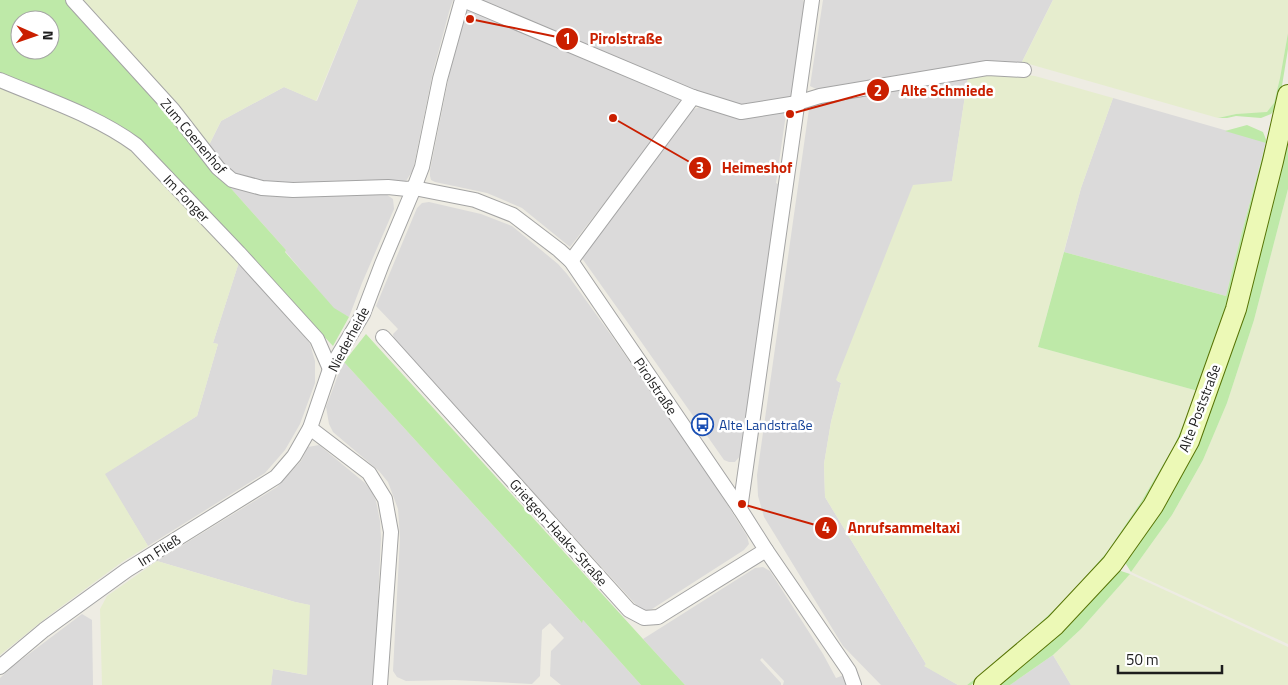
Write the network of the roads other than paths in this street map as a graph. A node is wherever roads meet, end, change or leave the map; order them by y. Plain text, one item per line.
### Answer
1 (74, 0) edge
2 (463, 0) edge
3 (812, 0) edge
4 (1024, 70) dead end
5 (0, 80) edge
6 (1288, 94) edge
7 (693, 98) junction
8 (797, 103) junction
9 (414, 188) junction
10 (571, 261) junction
11 (383, 337) dead end
12 (330, 369) junction
13 (310, 428) junction
14 (740, 509) junction
15 (766, 550) junction
16 (0, 667) edge
17 (380, 685) edge
18 (854, 685) edge
19 (984, 685) edge

1 - 9 street, Zum Coenenhof
2 - 7 street
2 - 9 street, Niederheide
3 - 8 street
4 - 8 street
5 - 12 street, Im Fonger
6 - 19 street, Alte Poststraße
7 - 8 street
7 - 10 street
8 - 14 street
9 - 10 street, Pirolstraße
9 - 12 street, Niederheide
10 - 14 street, Pirolstraße
11 - 15 street, Grietgen-Haaks-Straße
12 - 13 street, Niederheide
13 - 16 street, Im Fließ
13 - 17 street
14 - 15 street
15 - 18 street

